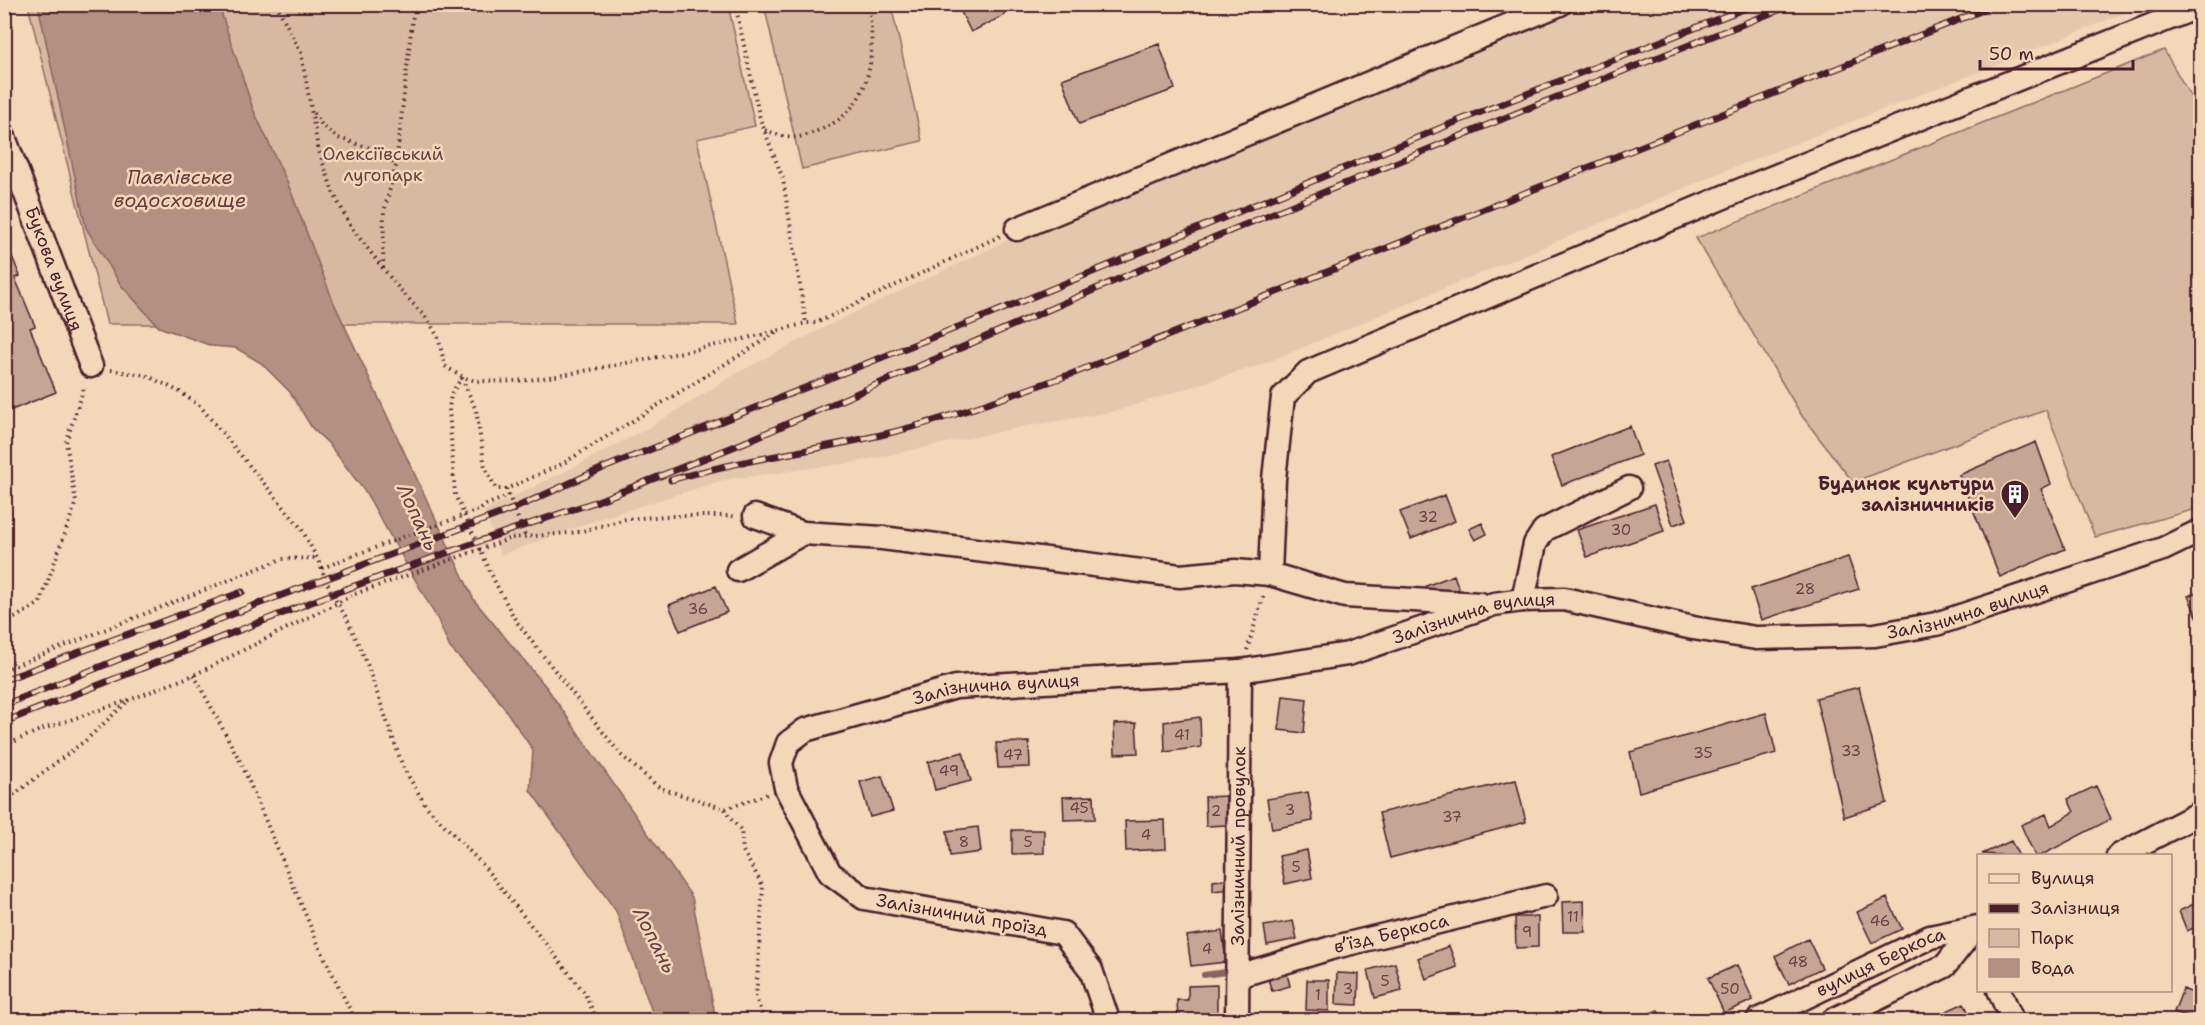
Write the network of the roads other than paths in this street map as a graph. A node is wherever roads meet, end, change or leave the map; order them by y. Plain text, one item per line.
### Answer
1 (1560, 4) edge
2 (2200, 6) edge
3 (4, 137) edge
4 (1017, 229) road end
5 (91, 366) road end
6 (1629, 488) dead end
7 (755, 516) road end
8 (2200, 531) edge
9 (803, 533) junction
10 (738, 570) dead end
11 (1270, 574) junction
12 (1523, 600) junction
13 (1494, 604) junction
14 (1240, 671) junction
15 (786, 788) joint
16 (2200, 813) edge
17 (2120, 854) edge
18 (1546, 896) dead end
19 (1977, 932) edge
20 (1238, 970) junction
21 (2000, 992) edge
22 (2016, 1018) edge
23 (1108, 1020) edge
24 (1237, 1020) edge
25 (1758, 1020) edge
26 (1833, 1020) edge

1 - 4 street
2 - 11 street
3 - 5 street, Букова вулиця
6 - 12 street
7 - 9 street
8 - 12 street, Залізнична вулиця
9 - 10 street
9 - 11 street
11 - 13 street
12 - 13 street, Залізнична вулиця
13 - 14 street, Залізнична вулиця
14 - 15 street, Залізнична вулиця
14 - 20 street, Залізничний провулок
15 - 23 street, Залізничний проїзд
16 - 17 street
18 - 20 street, в’їзд Беркоса
19 - 25 street, вулиця Беркоса
19 - 26 street, вулиця Беркоса
20 - 24 street, Залізничний провулок
21 - 22 street

